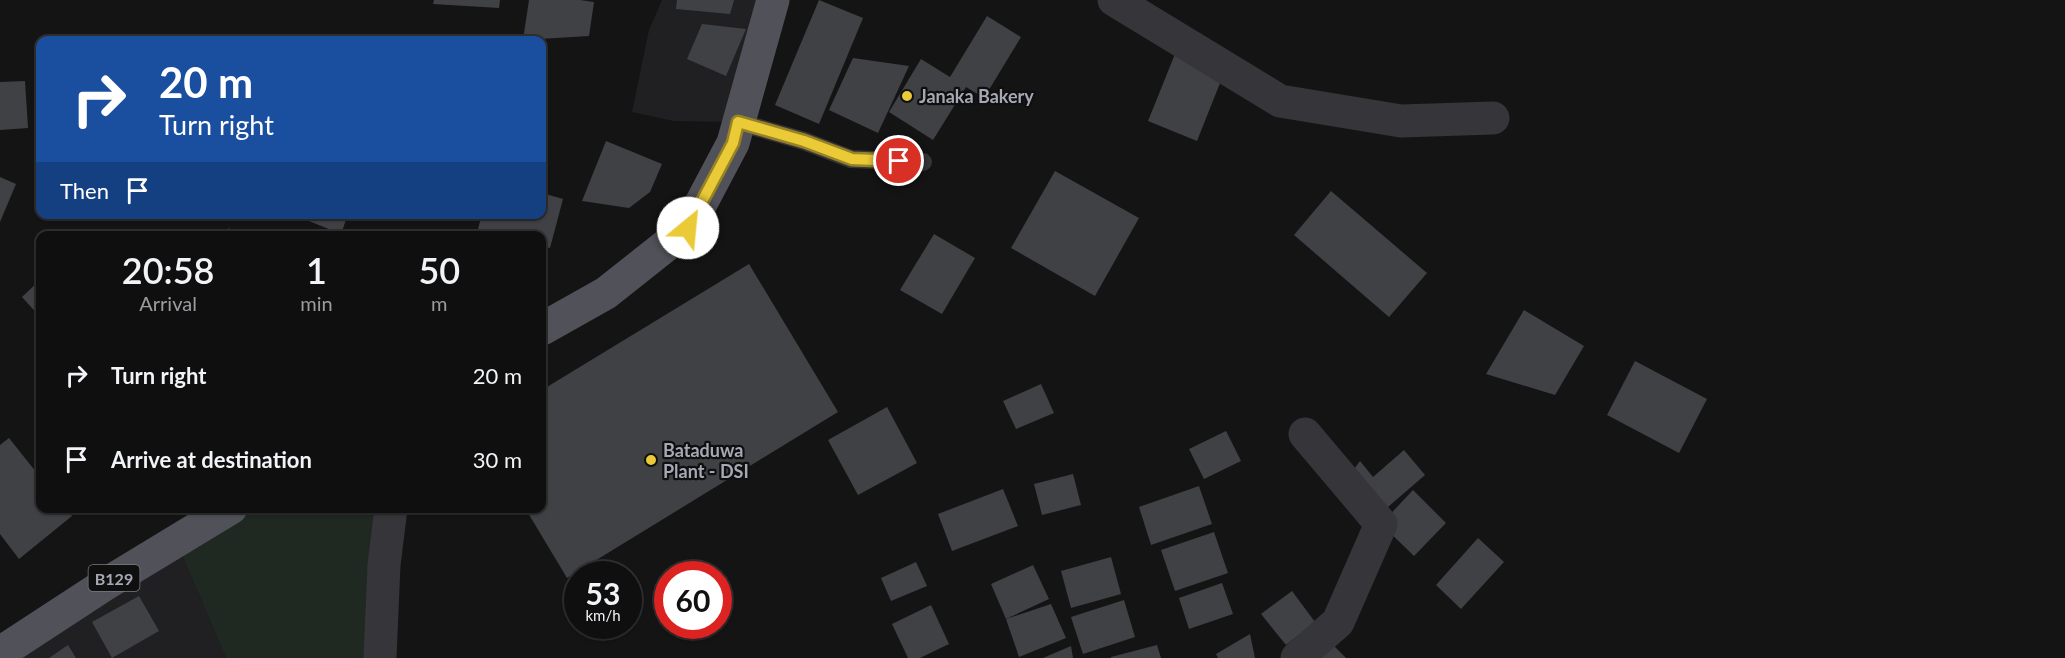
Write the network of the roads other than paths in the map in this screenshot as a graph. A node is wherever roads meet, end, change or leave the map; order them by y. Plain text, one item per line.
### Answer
1 (773, 0) edge
2 (1114, 0) edge
3 (1493, 118) dead end
4 (738, 122) junction
5 (923, 162) dead end
6 (546, 327) edge
7 (1305, 434) dead end
8 (223, 513) edge
9 (390, 513) edge
10 (0, 653) edge
11 (380, 658) edge
12 (1297, 658) edge

1 - 4 main road
2 - 3 street
4 - 5 lane
4 - 6 main road
7 - 12 street
8 - 10 main road, B129
9 - 11 street

